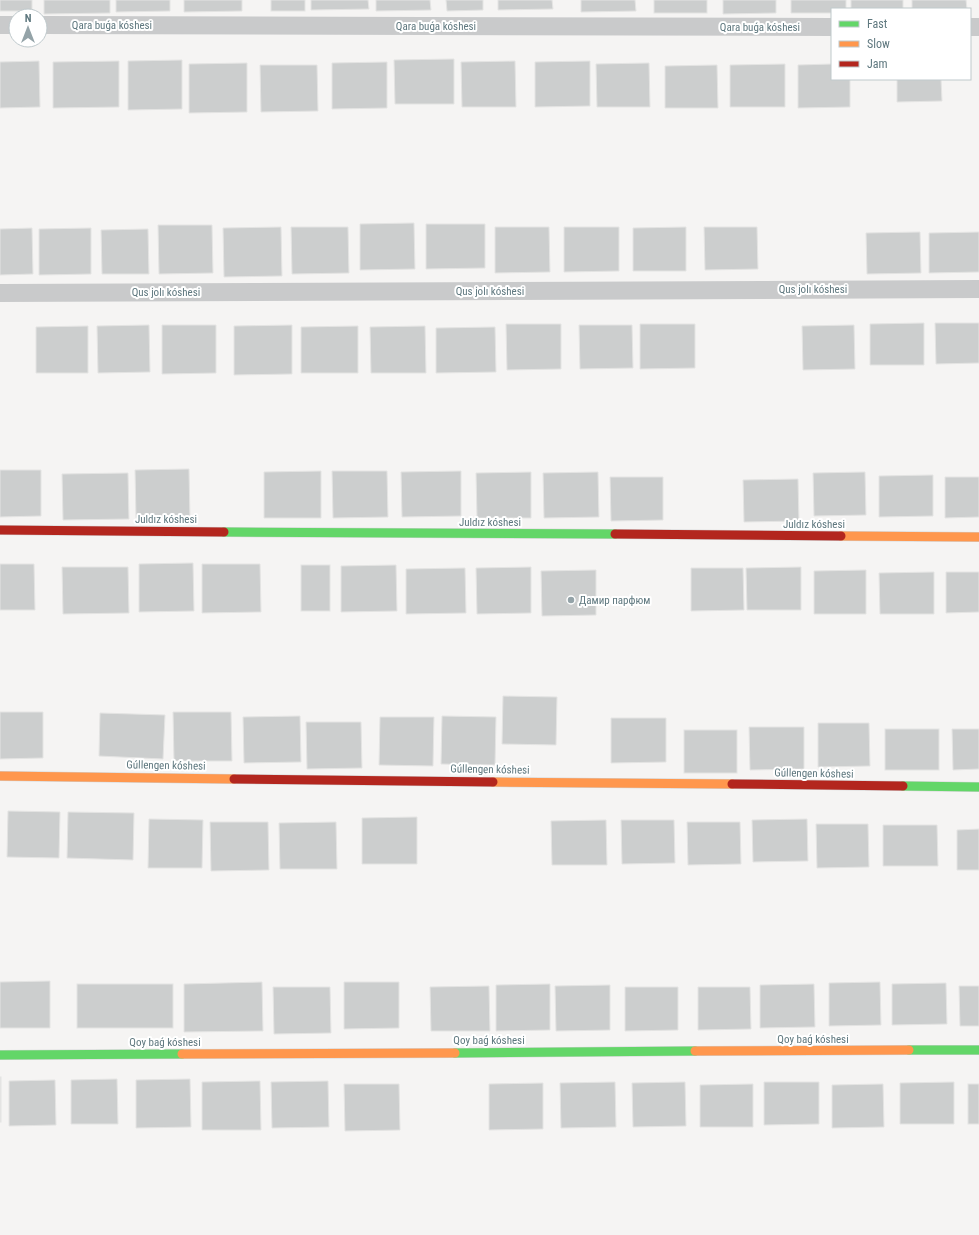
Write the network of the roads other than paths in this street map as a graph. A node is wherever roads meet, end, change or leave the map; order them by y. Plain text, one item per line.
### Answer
1 (48, 25) edge
2 (831, 27) edge
3 (979, 289) edge
4 (0, 293) edge
5 (0, 530) edge
6 (979, 537) edge
7 (0, 776) edge
8 (979, 787) edge
9 (979, 1050) edge
10 (0, 1055) edge

1 - 2 street, Qara buǵa kóshesi
3 - 4 street, Qus jolı kóshesi
5 - 6 street, Juldız kóshesi
7 - 8 street, Gúllengen kóshesi
9 - 10 street, Qoy baǵ kóshesi

